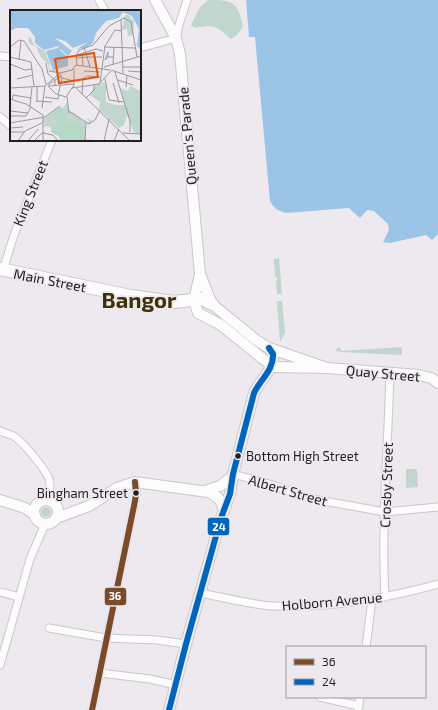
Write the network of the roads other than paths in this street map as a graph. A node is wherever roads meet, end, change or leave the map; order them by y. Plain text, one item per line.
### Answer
1 (99, 0) edge
2 (154, 0) edge
3 (187, 0) edge
4 (104, 10) edge
5 (176, 38) junction
6 (141, 48) edge
7 (0, 56) edge
8 (10, 57) edge
9 (0, 117) edge
10 (10, 125) edge
11 (52, 141) edge
12 (2, 270) edge
13 (200, 274) junction
14 (194, 300) junction
15 (212, 304) junction
16 (269, 348) junction
17 (272, 366) junction
18 (327, 368) junction
19 (390, 373) junction
20 (438, 383) edge
21 (0, 431) edge
22 (233, 475) junction
23 (135, 482) junction
24 (203, 491) junction
25 (0, 500) edge
26 (48, 501) junction
27 (438, 507) edge
28 (224, 511) junction
29 (385, 512) junction
30 (35, 516) junction
31 (56, 518) junction
32 (45, 524) junction
33 (438, 584) edge
34 (0, 592) edge
35 (201, 593) junction
36 (19, 597) junction
37 (385, 597) junction
38 (372, 599) junction
39 (49, 628) dead end
40 (106, 638) junction
41 (186, 644) junction
42 (366, 646) edge
43 (0, 665) edge
44 (100, 673) junction
45 (176, 685) junction
46 (323, 698) edge
47 (360, 698) edge
48 (358, 708) edge
49 (92, 710) edge
50 (169, 710) edge

1 - 4 street
2 - 5 main road
3 - 5 street, Queen's Parade
5 - 6 street
5 - 13 main road, Queen's Parade
7 - 8 street
9 - 10 street
11 - 12 street, King Street
12 - 14 main road, Main Street
13 - 14 main road
13 - 15 main road
14 - 15 main road, Main Street
14 - 17 main road
15 - 16 main road
16 - 17 main road
16 - 18 main road
17 - 18 main road
17 - 22 main road
18 - 19 main road, Quay Street
19 - 20 main road, Quay Street
19 - 29 street, Crosby Street
21 - 26 street
22 - 24 main road
22 - 28 main road
22 - 29 street, Albert Street
23 - 24 main road
23 - 31 main road
23 - 40 street
24 - 28 main road
25 - 30 main road
26 - 30 main road
26 - 31 main road
27 - 29 street, Albert Street
28 - 35 main road
29 - 37 street, Crosby Street
30 - 32 main road
31 - 32 main road
32 - 36 street
33 - 37 street, Holborn Avenue
34 - 36 street
35 - 38 street, Holborn Avenue
35 - 41 main road
36 - 43 street
37 - 38 street, Holborn Avenue
38 - 42 street
39 - 40 street
40 - 41 street
40 - 44 street
41 - 45 main road
44 - 45 street
44 - 49 street
45 - 50 main road
46 - 48 street
47 - 48 street

